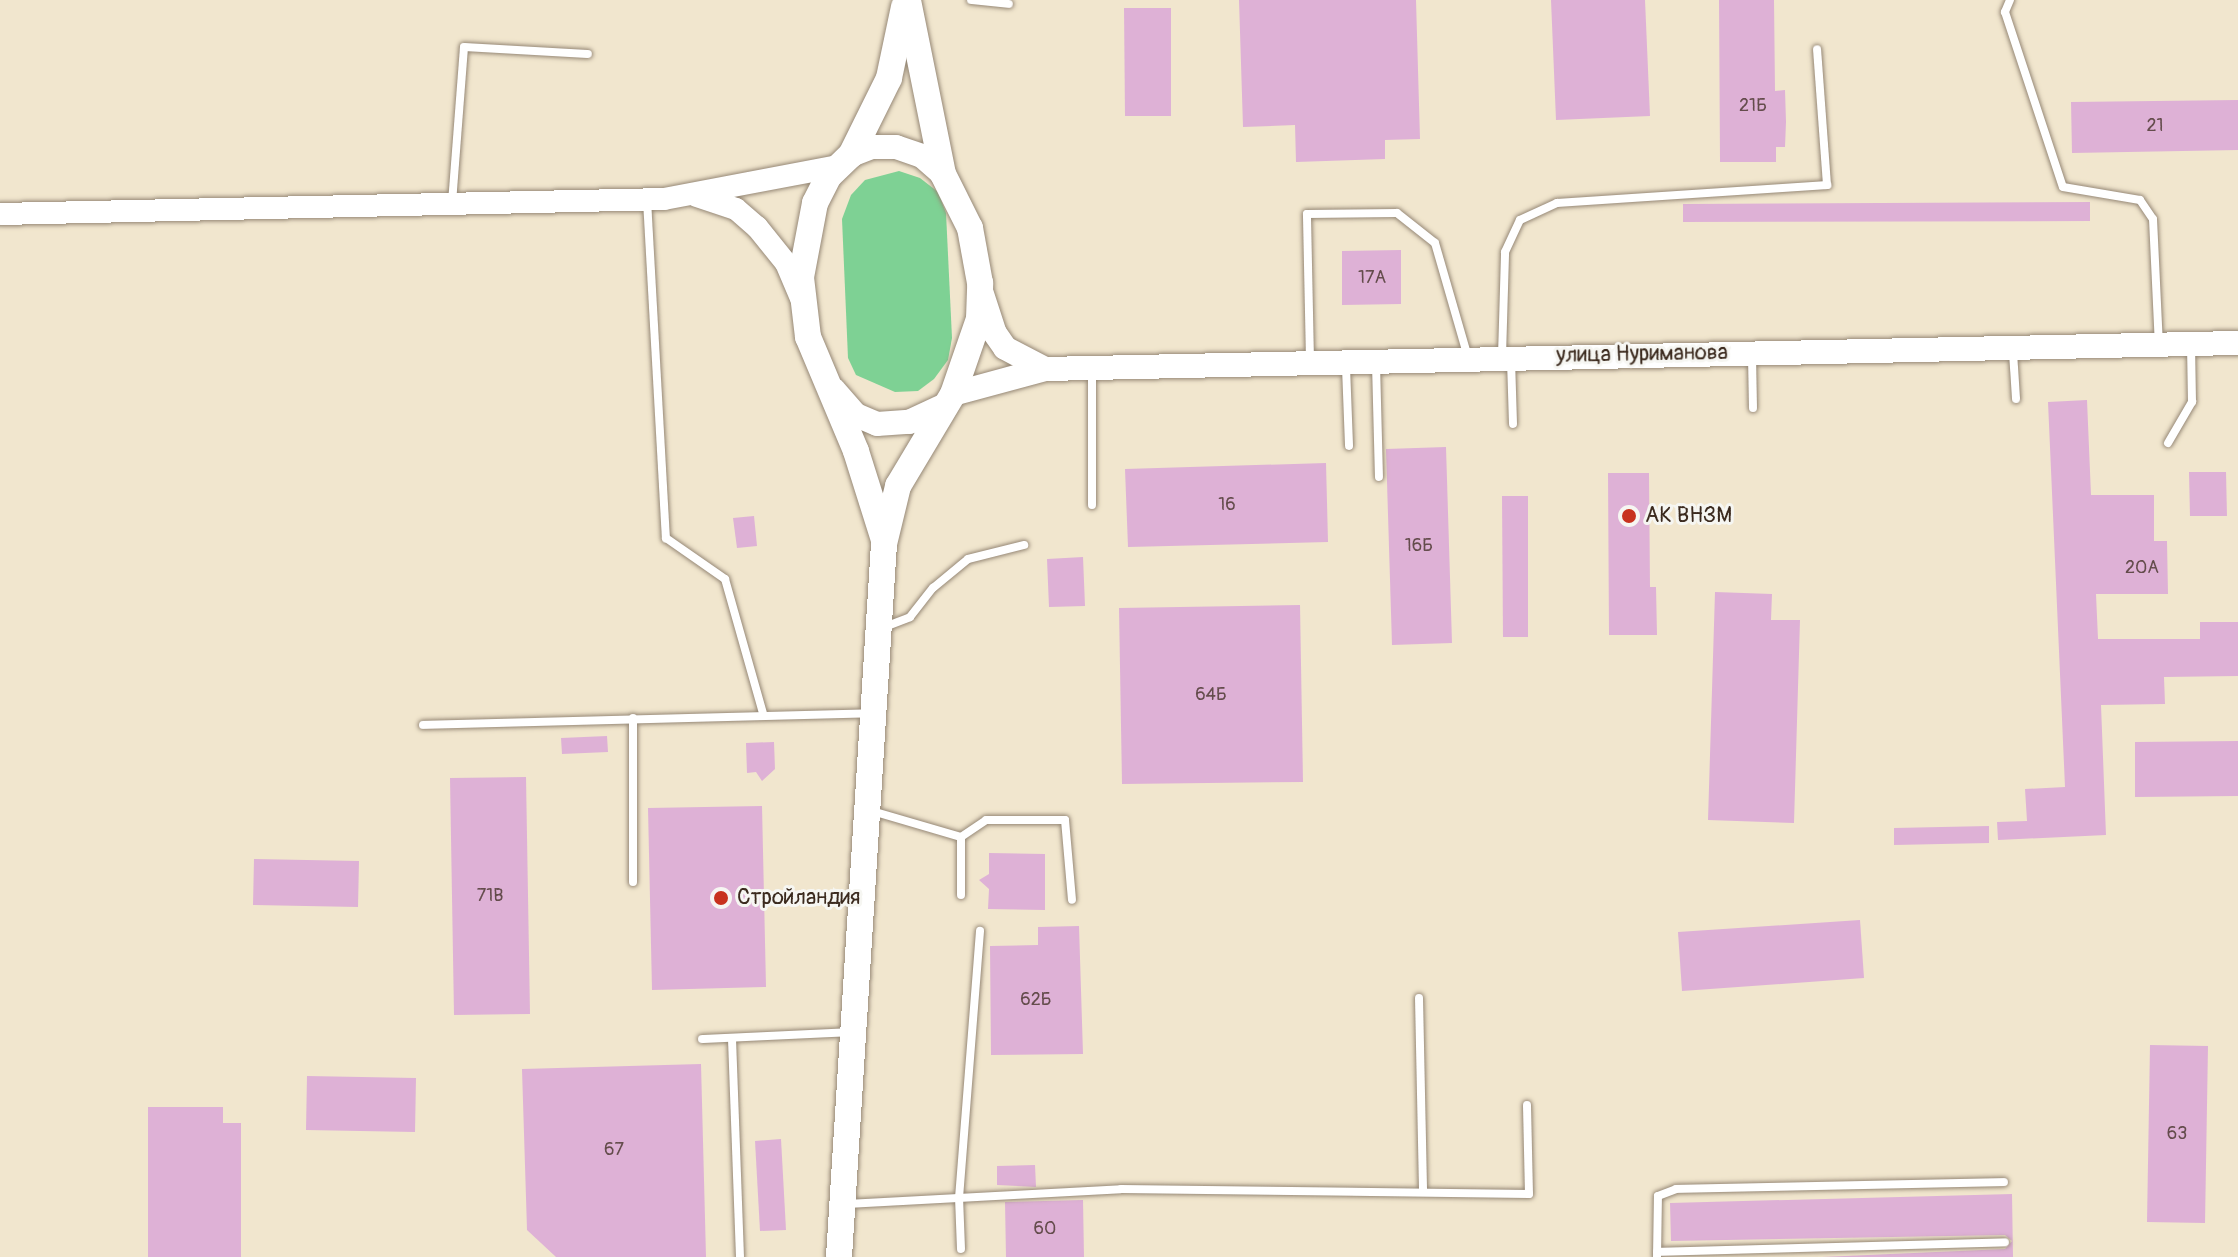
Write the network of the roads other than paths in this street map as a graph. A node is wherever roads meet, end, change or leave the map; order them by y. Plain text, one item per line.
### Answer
1 (907, 0) edge
2 (971, 0) edge
3 (2010, 0) edge
4 (1009, 4) dead end
5 (1817, 49) dead end
6 (588, 54) dead end
7 (844, 160) junction
8 (943, 174) junction
9 (696, 195) junction
10 (647, 199) junction
11 (452, 204) junction
12 (0, 214) edge
13 (980, 283) junction
14 (801, 298) junction
15 (2238, 343) edge
16 (2159, 344) junction
17 (2191, 344) junction
18 (2013, 347) junction
19 (1752, 352) junction
20 (1506, 357) junction
21 (1468, 358) junction
22 (1376, 359) junction
23 (1345, 360) junction
24 (1310, 362) junction
25 (1045, 369) junction
26 (1092, 369) junction
27 (825, 374) junction
28 (2016, 399) dead end
29 (948, 400) junction
30 (1753, 408) dead end
31 (1513, 424) dead end
32 (2168, 443) dead end
33 (1349, 446) dead end
34 (1379, 477) dead end
35 (1092, 505) dead end
36 (884, 544) junction
37 (1024, 545) dead end
38 (878, 629) junction
39 (763, 713) junction
40 (873, 713) junction
41 (633, 718) junction
42 (423, 725) dead end
43 (867, 809) junction
44 (961, 837) junction
45 (633, 882) dead end
46 (961, 895) dead end
47 (1072, 900) dead end
48 (980, 931) dead end
49 (1419, 998) dead end
50 (853, 1032) junction
51 (702, 1039) dead end
52 (732, 1039) junction
53 (1527, 1105) dead end
54 (2004, 1182) dead end
55 (1423, 1191) junction
56 (959, 1198) junction
57 (843, 1204) junction
58 (2005, 1242) dead end
59 (961, 1249) dead end
60 (1657, 1254) edge
61 (740, 1257) edge
62 (839, 1257) edge

1 - 7 main road
1 - 8 main road
2 - 4 lane
3 - 16 lane
5 - 20 lane
6 - 11 lane
7 - 8 main road
7 - 9 street
7 - 14 main road
8 - 13 main road
9 - 10 street
9 - 14 street
10 - 11 street
10 - 39 lane
11 - 12 street
13 - 25 main road
13 - 29 main road
14 - 27 main road
15 - 17 main road, улица Нуриманова
16 - 17 main road, улица Нуриманова
16 - 18 main road, улица Нуриманова
17 - 32 lane
18 - 19 main road, улица Нуриманова
18 - 28 lane
19 - 20 main road, улица Нуриманова
19 - 30 lane
20 - 21 main road, улица Нуриманова
20 - 31 lane
21 - 22 main road, улица Нуриманова
21 - 24 lane
22 - 23 main road, улица Нуриманова
22 - 34 lane
23 - 24 main road, улица Нуриманова
23 - 33 lane
24 - 26 main road, улица Нуриманова
25 - 26 main road, улица Нуриманова
25 - 29 main road
26 - 35 lane
27 - 29 main road
27 - 36 main road
29 - 36 main road
36 - 38 main road
37 - 38 lane
38 - 40 main road
39 - 40 lane
39 - 41 lane
40 - 43 main road
41 - 42 lane
41 - 45 lane
43 - 44 lane
43 - 50 main road
44 - 46 lane
44 - 47 lane
48 - 56 lane
49 - 55 lane
50 - 52 lane
50 - 57 main road
51 - 52 lane
52 - 61 lane
53 - 55 lane
54 - 60 lane
55 - 56 lane
56 - 57 lane
56 - 59 lane
57 - 62 main road
58 - 60 lane

